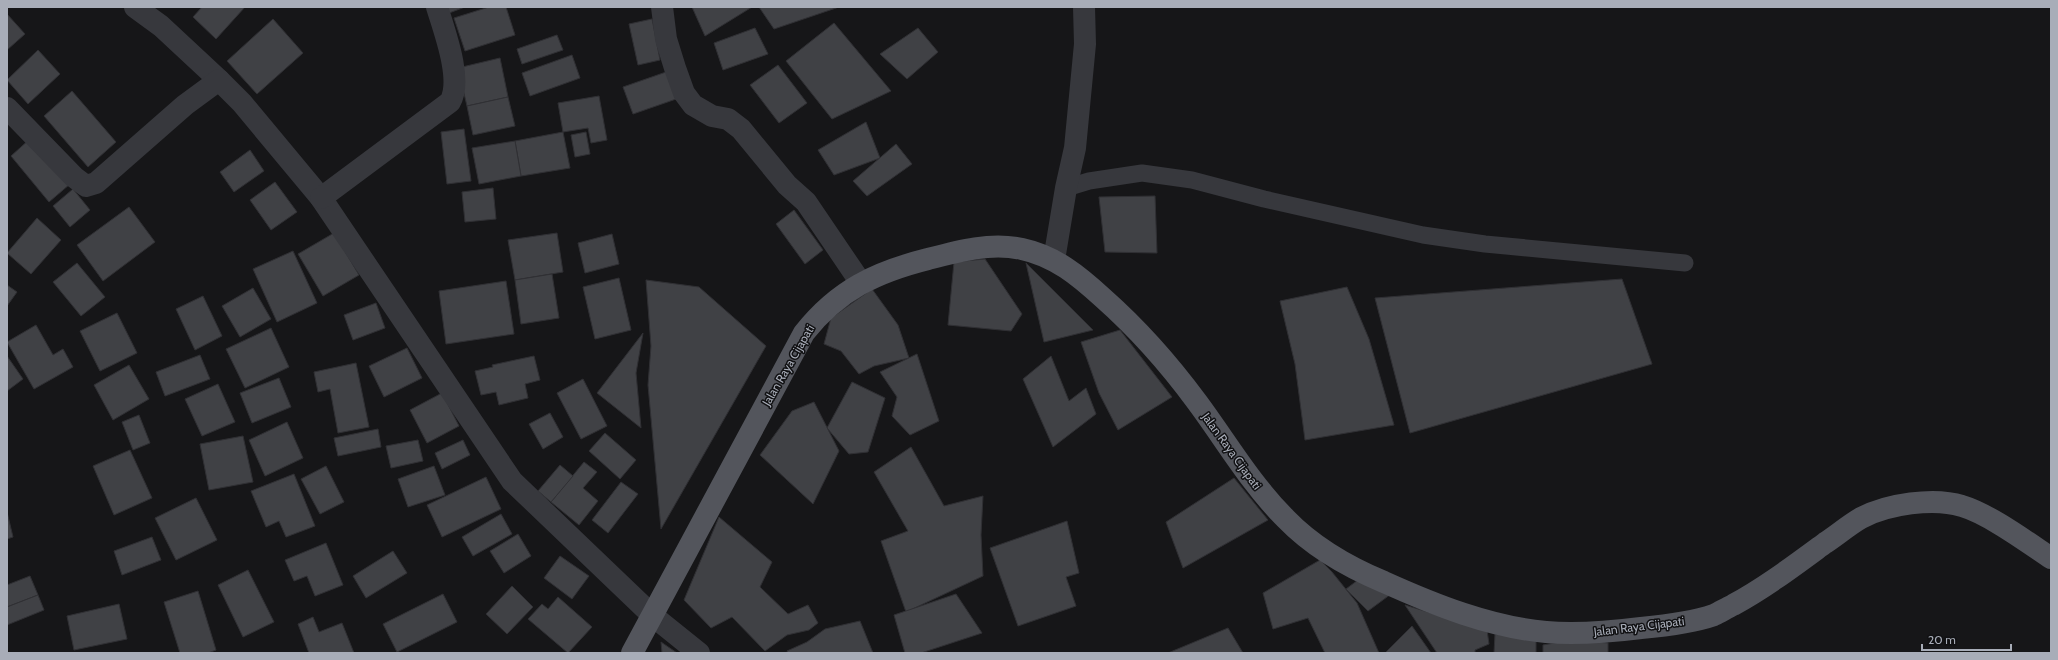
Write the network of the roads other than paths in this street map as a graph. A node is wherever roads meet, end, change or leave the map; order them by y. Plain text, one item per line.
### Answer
1 (135, 7) edge
2 (437, 7) edge
3 (662, 7) edge
4 (1084, 7) edge
5 (219, 80) junction
6 (7, 108) edge
7 (1066, 188) junction
8 (321, 198) junction
9 (1054, 260) junction
10 (1685, 263) dead end
11 (860, 283) junction
12 (2051, 558) edge
13 (652, 616) junction
14 (632, 653) edge
15 (699, 653) edge

1 - 5 street
2 - 8 street
3 - 11 street
4 - 7 street
5 - 6 street
5 - 8 street
7 - 9 street
7 - 10 lane
8 - 13 street
9 - 11 main road, Jalan Raya Cijapati
9 - 12 main road, Jalan Raya Cijapati
11 - 13 main road, Jalan Raya Cijapati
13 - 14 main road, Jalan Raya Cijapati
13 - 15 street

